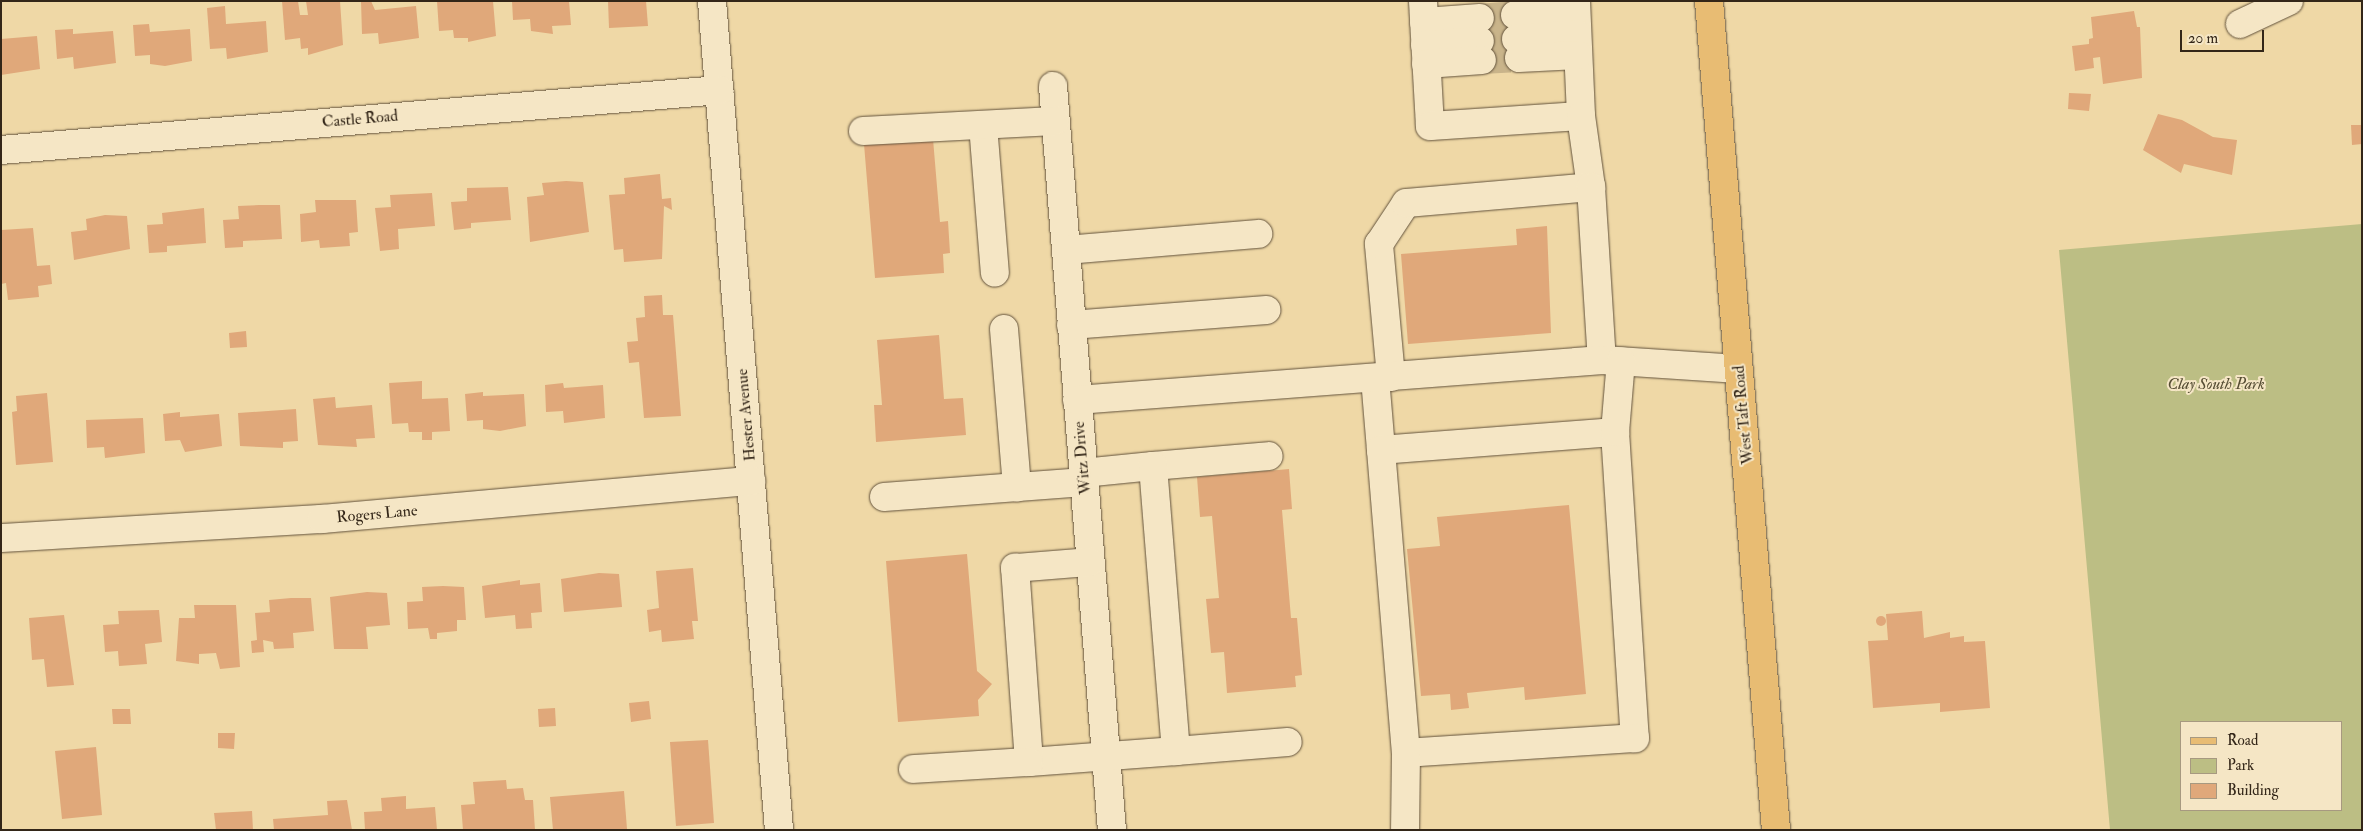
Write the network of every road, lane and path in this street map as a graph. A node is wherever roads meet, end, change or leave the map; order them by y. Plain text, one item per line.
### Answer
1 (712, 1) edge
2 (1709, 1) edge
3 (2289, 1) edge
4 (2240, 24) dead end
5 (1577, 25) edge
6 (1424, 27) edge
7 (1052, 86) dead end
8 (720, 90) junction
9 (1581, 116) junction
10 (1056, 121) junction
11 (984, 125) junction
12 (862, 131) dead end
13 (1, 150) edge
14 (1591, 187) junction
15 (1258, 234) dead end
16 (1066, 250) junction
17 (995, 273) dead end
18 (1266, 310) dead end
19 (1072, 325) junction
20 (1004, 329) dead end
21 (1612, 360) junction
22 (1739, 369) junction
23 (1383, 378) junction
24 (1077, 400) junction
25 (1615, 432) junction
26 (1381, 450) junction
27 (1269, 456) dead end
28 (1153, 466) junction
29 (1084, 478) junction
30 (751, 481) junction
31 (1017, 487) junction
32 (884, 497) dead end
33 (1, 538) edge
34 (1090, 562) junction
35 (1288, 742) dead end
36 (1176, 751) junction
37 (1406, 753) junction
38 (1106, 757) junction
39 (1029, 762) junction
40 (913, 769) dead end
41 (779, 830) edge
42 (1112, 830) edge
43 (1406, 830) edge
44 (1776, 830) edge

1 - 8 street, Hester Avenue
2 - 22 main road, West Taft Road
3 - 4 street
5 - 5 street
5 - 9 street
6 - 6 street
6 - 9 street
7 - 10 street, Witz Drive
8 - 13 street, Castle Road
8 - 30 street, Hester Avenue
9 - 14 street
10 - 11 street
10 - 16 street, Witz Drive
11 - 12 street
11 - 17 street
14 - 21 street
14 - 23 street
15 - 16 street
16 - 19 street, Witz Drive
18 - 19 street
19 - 24 street, Witz Drive
20 - 31 street
21 - 22 street
21 - 23 street
21 - 25 street
22 - 44 main road, West Taft Road
23 - 24 street
23 - 26 street
24 - 29 street, Witz Drive
25 - 26 street
25 - 37 street
26 - 37 street
27 - 28 street
28 - 29 street
28 - 36 street
29 - 31 street
29 - 34 street, Witz Drive
30 - 33 street, Rogers Lane
30 - 41 street, Hester Avenue
31 - 32 street
34 - 38 street, Witz Drive
34 - 39 street
35 - 36 street
36 - 38 street
37 - 43 street
38 - 39 street
38 - 42 street, Witz Drive
39 - 40 street

